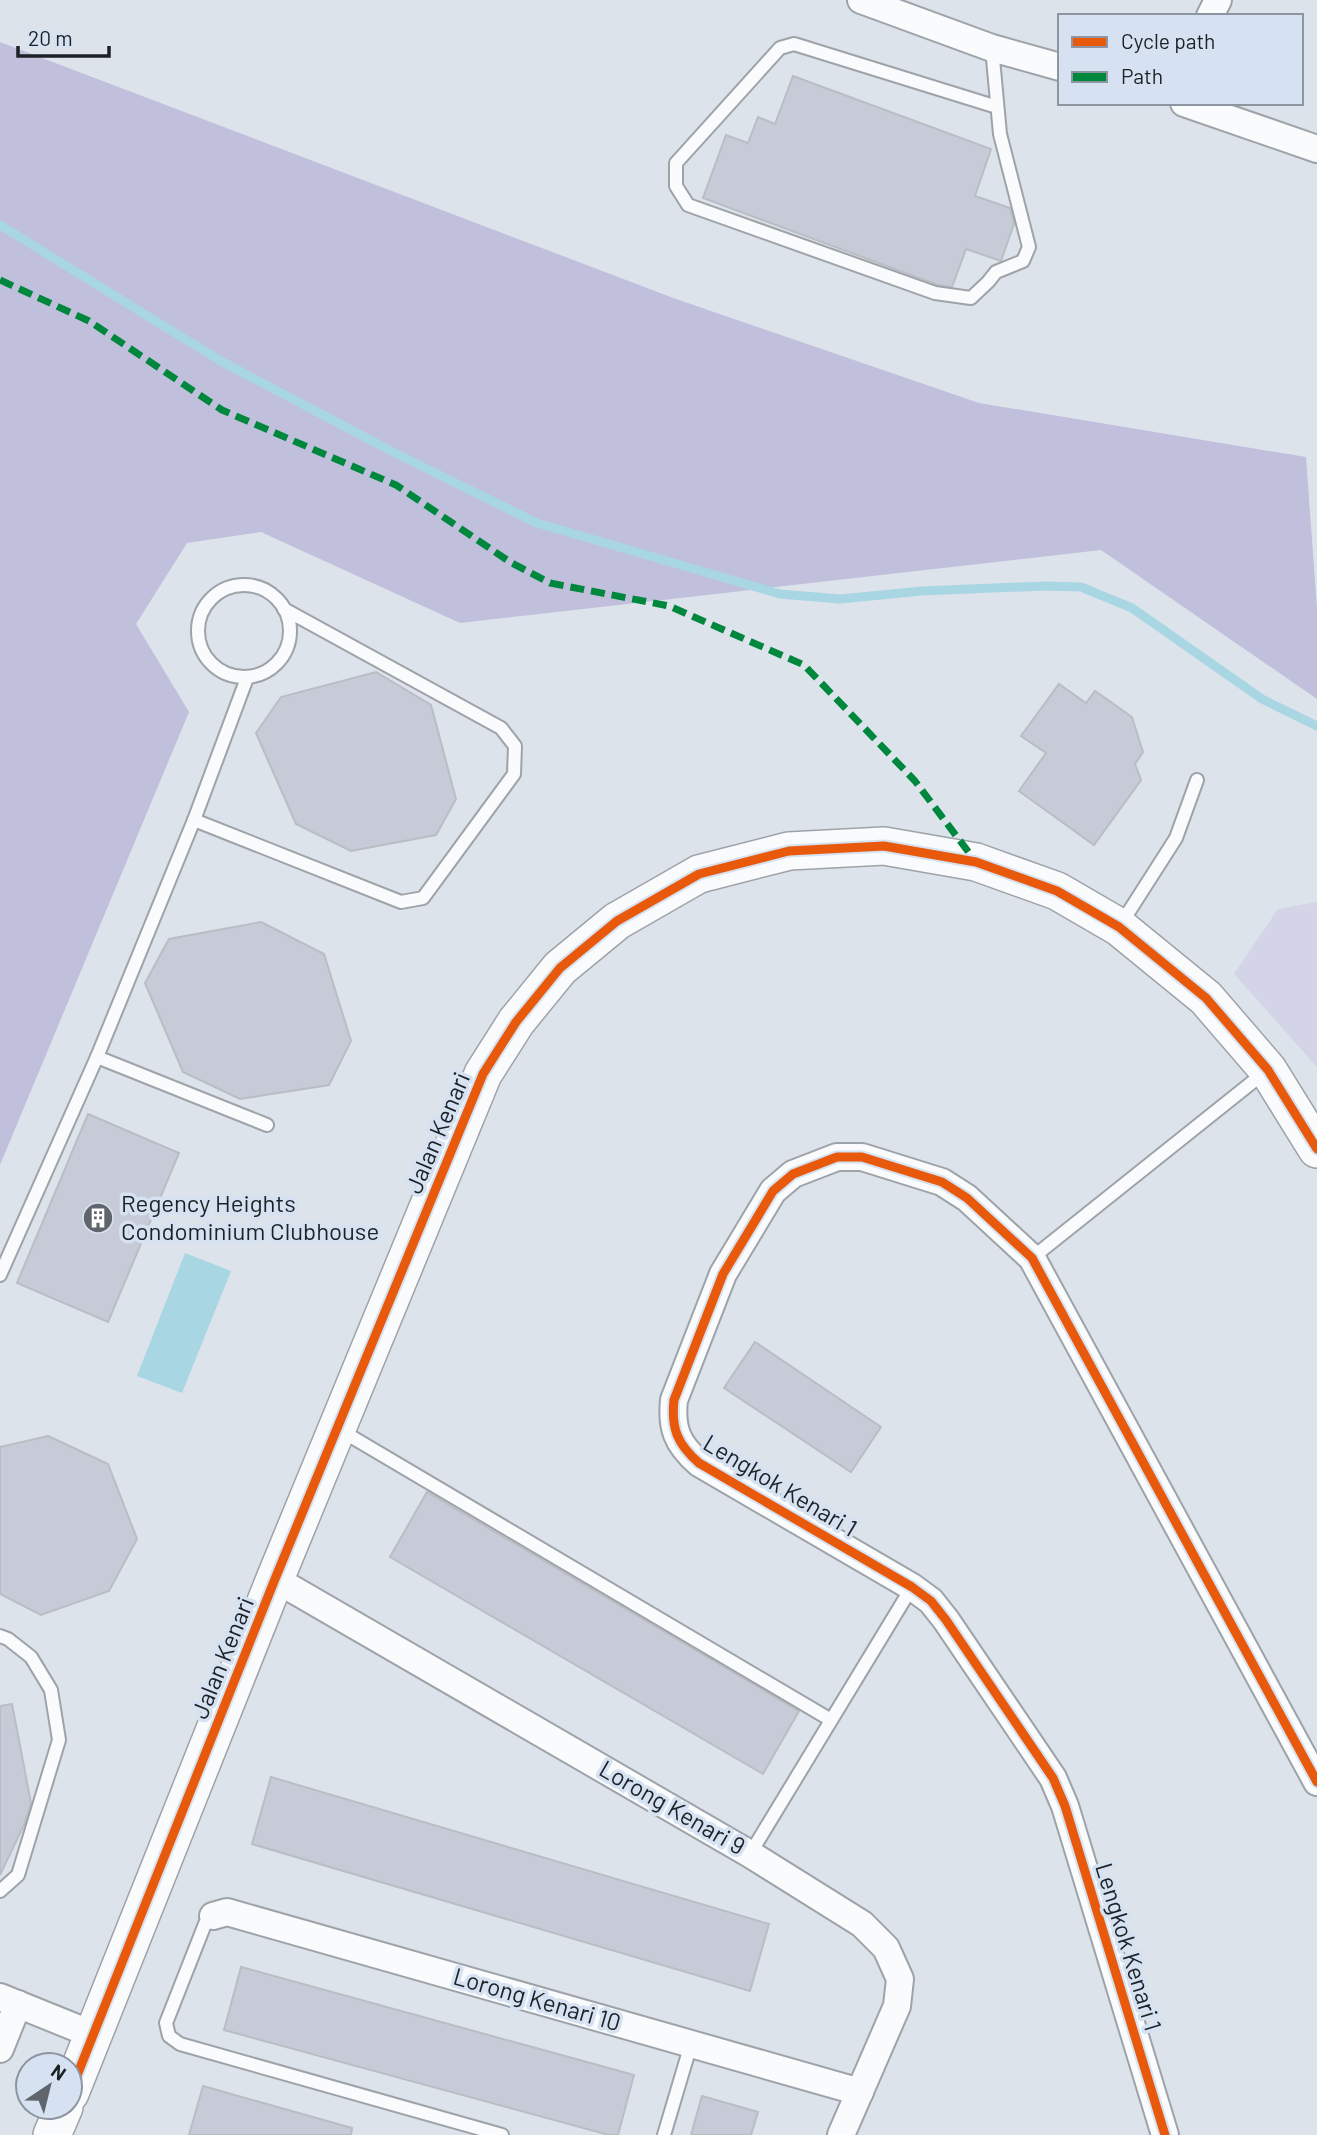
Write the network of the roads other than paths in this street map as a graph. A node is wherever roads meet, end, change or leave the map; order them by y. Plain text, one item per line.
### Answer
1 (861, 0) edge
2 (992, 48) junction
3 (1058, 66) edge
4 (1190, 105) edge
5 (997, 107) junction
6 (1317, 149) edge
7 (284, 609) junction
8 (247, 678) junction
9 (1197, 780) dead end
10 (194, 820) junction
11 (1119, 928) junction
12 (97, 1058) junction
13 (1268, 1070) junction
14 (267, 1125) dead end
15 (1317, 1149) edge
16 (1032, 1258) junction
17 (0, 1275) edge
18 (337, 1428) junction
19 (275, 1579) junction
20 (912, 1587) junction
21 (0, 1636) edge
22 (831, 1720) junction
23 (1317, 1782) edge
24 (750, 1854) junction
25 (0, 1891) edge
26 (213, 1916) joint
27 (9, 2001) edge
28 (94, 2035) junction
29 (691, 2044) junction
30 (0, 2049) edge
31 (84, 2059) edge
32 (860, 2092) junction
33 (502, 2135) edge
34 (664, 2135) edge
35 (841, 2135) edge
36 (1165, 2135) edge

1 - 2 street
2 - 3 street
2 - 5 lane
4 - 6 street
5 - 5 lane
7 - 8 lane
7 - 8 lane
7 - 10 lane
8 - 10 lane
9 - 11 lane
10 - 12 lane
11 - 13 street, Jalan Kenari
11 - 18 street, Jalan Kenari
12 - 14 lane
12 - 17 lane
13 - 15 street, Jalan Kenari
13 - 16 lane
16 - 20 street, Lengkok Kenari 1
16 - 23 street, Lengkok Kenari 1
18 - 19 street, Jalan Kenari
18 - 22 lane
19 - 24 street, Lorong Kenari 9
19 - 28 street, Jalan Kenari
20 - 22 lane
20 - 36 street, Lengkok Kenari 1
21 - 25 lane
22 - 24 lane
24 - 32 street, Lorong Kenari 9
26 - 29 street, Lorong Kenari 10
26 - 33 lane
27 - 28 street
27 - 30 street
28 - 31 street, Jalan Kenari
29 - 32 street, Lorong Kenari 10
29 - 34 lane
32 - 35 street, Lorong Kenari 9

